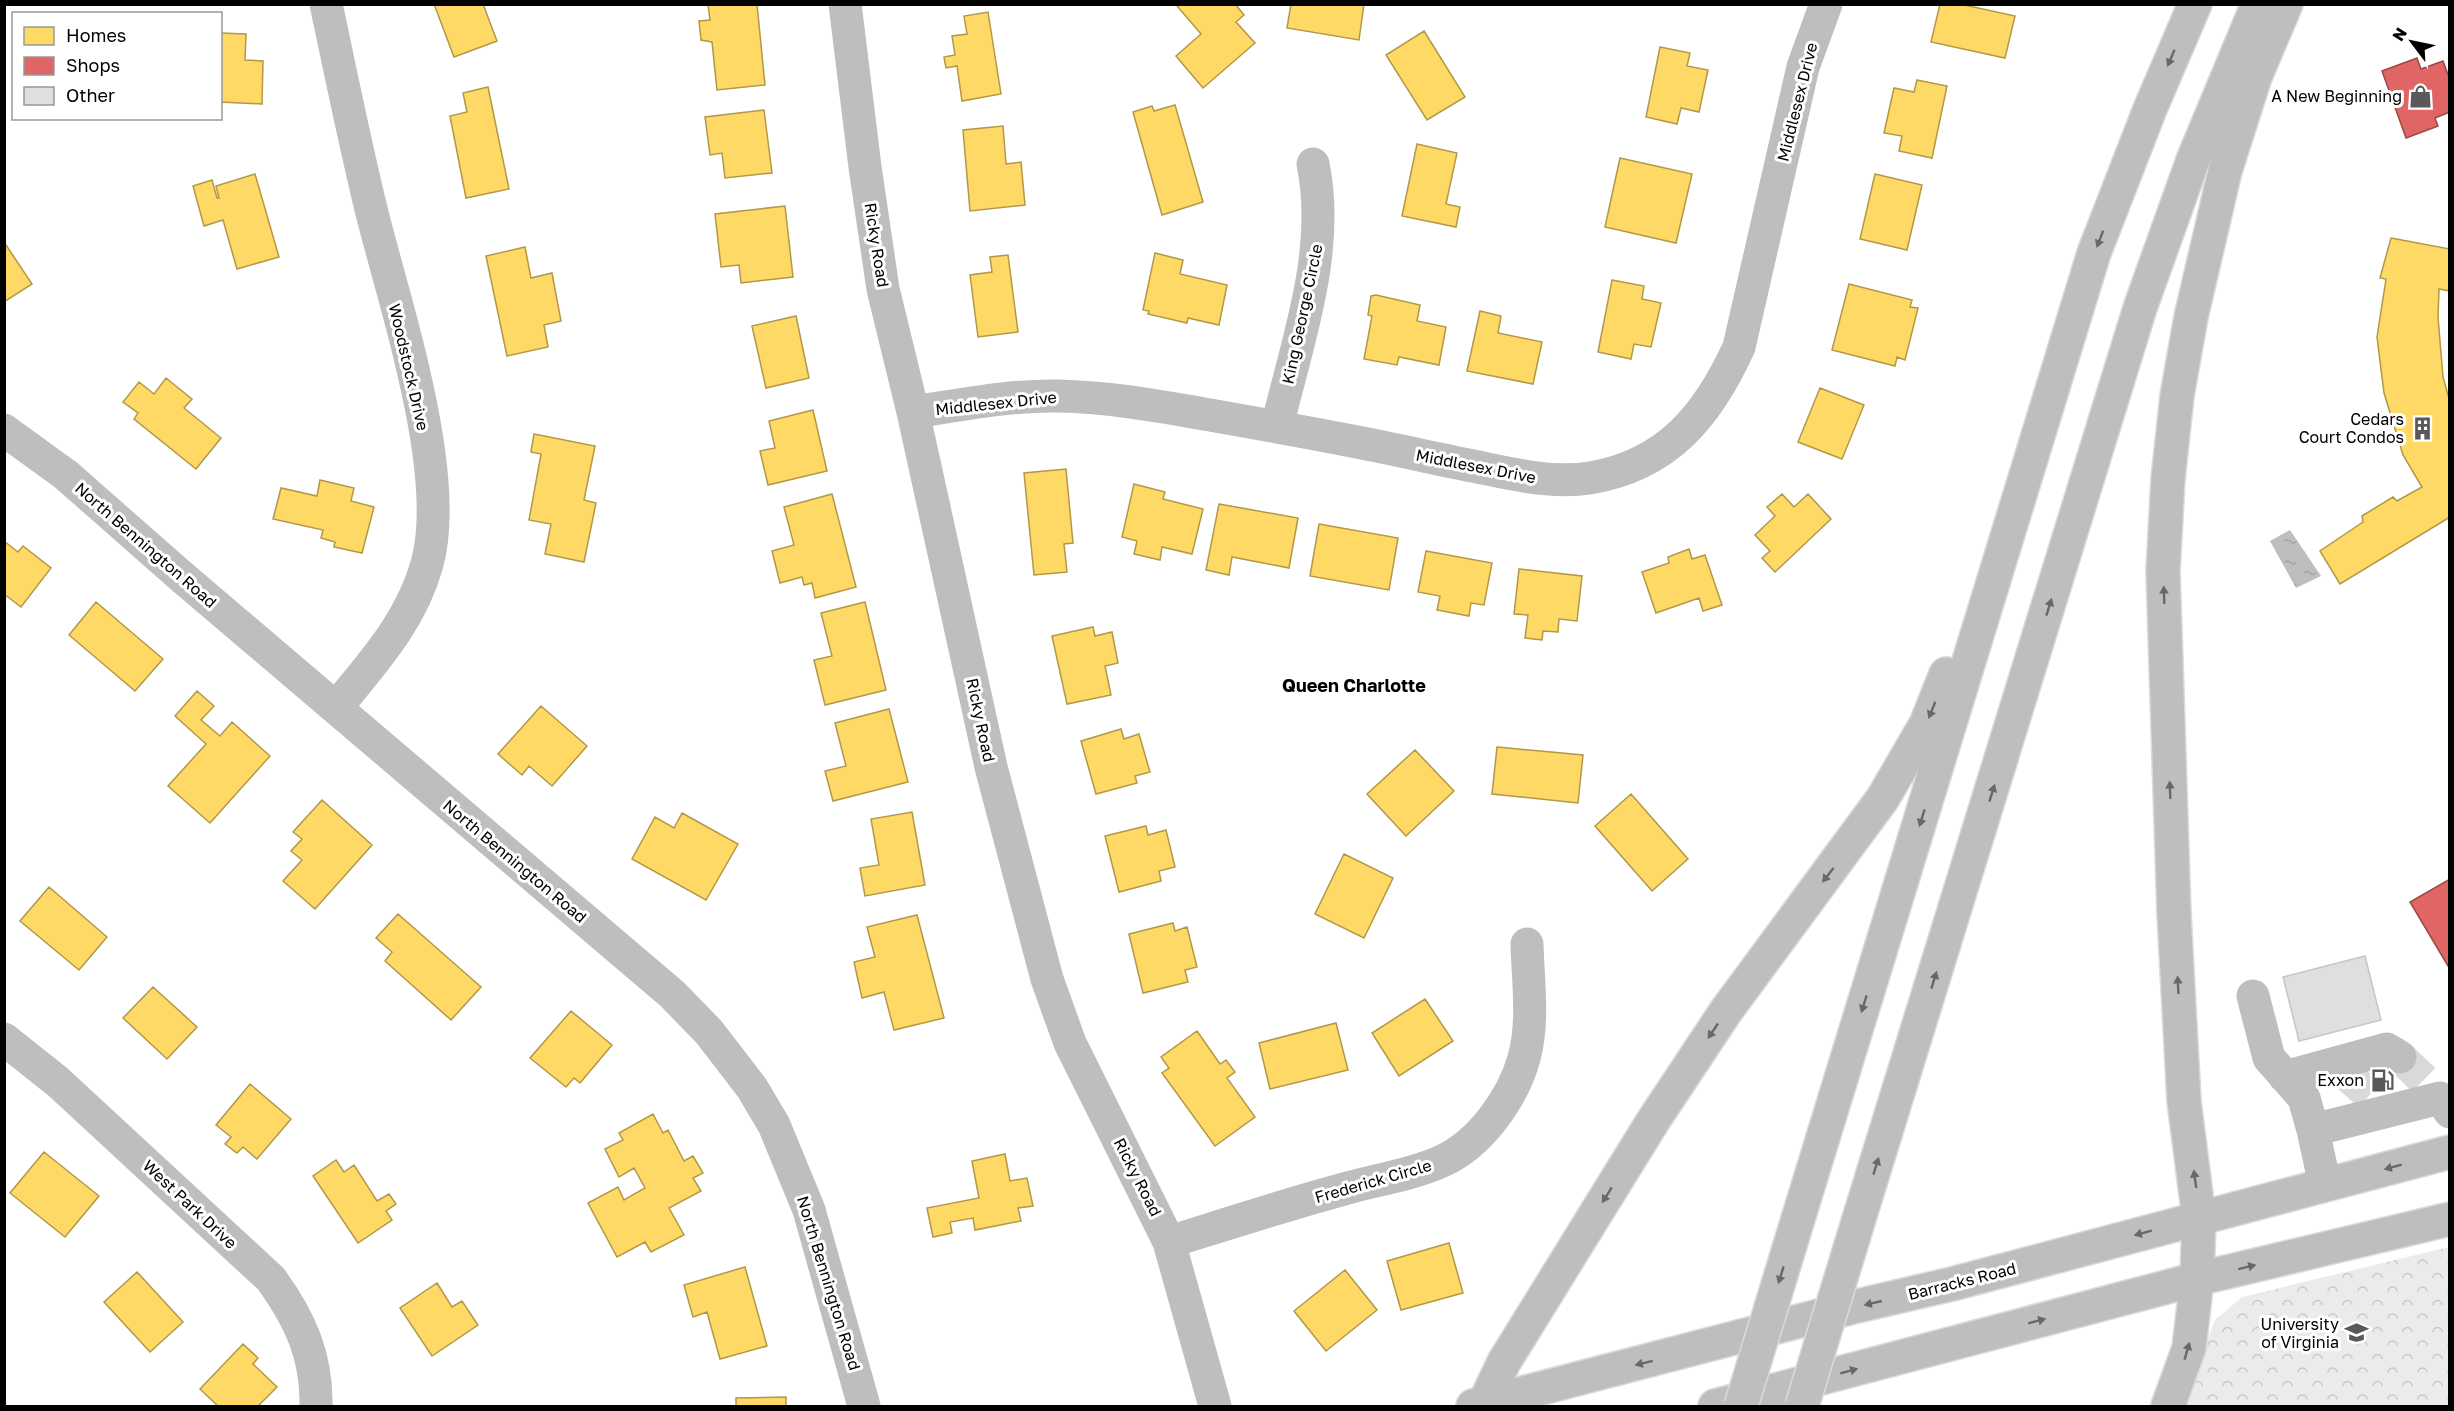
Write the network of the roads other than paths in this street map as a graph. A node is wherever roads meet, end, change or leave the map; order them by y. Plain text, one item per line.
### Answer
1 (326, 4) edge
2 (845, 4) edge
3 (1826, 4) edge
4 (2195, 4) edge
5 (2258, 4) edge
6 (2286, 4) edge
7 (1313, 164) dead end
8 (913, 412) junction
9 (1277, 427) junction
10 (4, 430) edge
11 (2037, 441) junction
12 (336, 708) junction
13 (1527, 945) dead end
14 (2253, 996) dead end
15 (4, 1039) edge
16 (2400, 1057) tunnel mouth
17 (2285, 1077) junction
18 (2439, 1098) edge
19 (2313, 1130) junction
20 (2450, 1152) edge
21 (2325, 1185) junction
22 (2199, 1218) junction
23 (2450, 1219) edge
24 (1169, 1242) junction
25 (2197, 1279) junction
26 (1480, 1406) edge
27 (316, 1407) edge
28 (864, 1407) edge
29 (1215, 1407) edge
30 (1715, 1407) edge
31 (1741, 1407) edge
32 (1802, 1407) edge
33 (2168, 1407) edge

1 - 12 main road, Woodstock Drive
2 - 8 main road, Ricky Road
3 - 9 main road, Middlesex Drive
4 -> 11 main road
32 -> 5 main road, bridge
22 -> 6 main road
7 - 9 main road, King George Circle
8 - 9 main road, Middlesex Drive
8 - 24 main road, Ricky Road
10 - 12 main road, North Bennington Road
11 -> 26 main road
11 -> 31 main road, bridge
12 - 28 main road, North Bennington Road
13 - 24 main road, Frederick Circle
14 - 17 main road
15 - 27 main road, West Park Drive
16 - 17 main road
17 - 19 main road
18 - 19 main road
19 - 21 main road
20 -> 21 main road, Barracks Road
21 - 22 main road, Barracks Road
22 - 25 main road
22 -> 26 main road, Barracks Road
25 -> 23 main road
24 - 29 main road, Ricky Road
30 -> 25 main road
33 -> 25 main road

